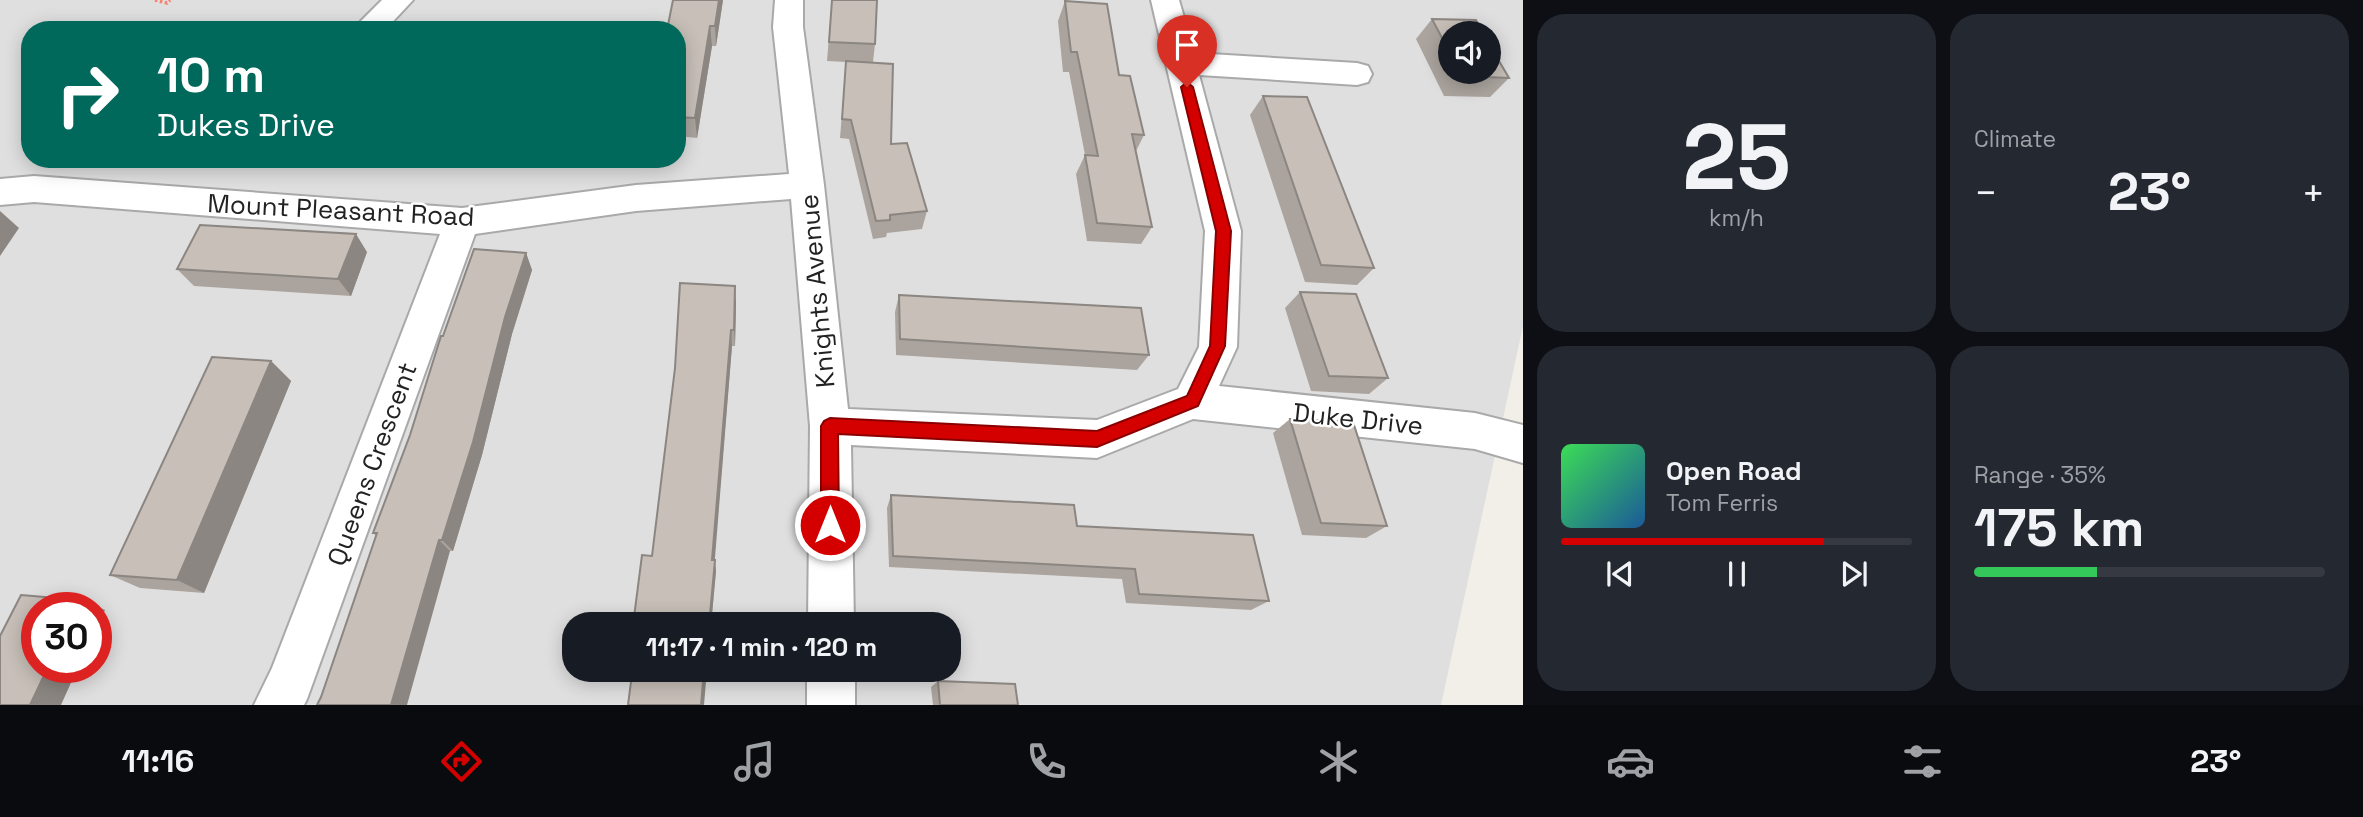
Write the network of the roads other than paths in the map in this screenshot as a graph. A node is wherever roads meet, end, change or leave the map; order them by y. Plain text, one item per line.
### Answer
1 (399, 0) edge
2 (789, 0) edge
3 (1165, 0) edge
4 (377, 21) edge
5 (1181, 63) junction
6 (1357, 74) dead end
7 (807, 185) junction
8 (0, 192) edge
9 (462, 222) junction
10 (1192, 401) junction
11 (830, 426) junction
12 (1523, 444) edge
13 (831, 612) edge
14 (831, 682) edge
15 (278, 705) edge
16 (831, 705) edge

1 - 4 street
2 - 7 street, Knights Avenue
3 - 5 street
5 - 6 street
5 - 10 street
7 - 9 street, Mount Pleasant Road
7 - 11 street, Knights Avenue
8 - 9 street, Mount Pleasant Road
9 - 15 street, Queens Crescent
10 - 11 street
10 - 12 street, Duke Drive
11 - 13 street, Knights Avenue
14 - 16 street

